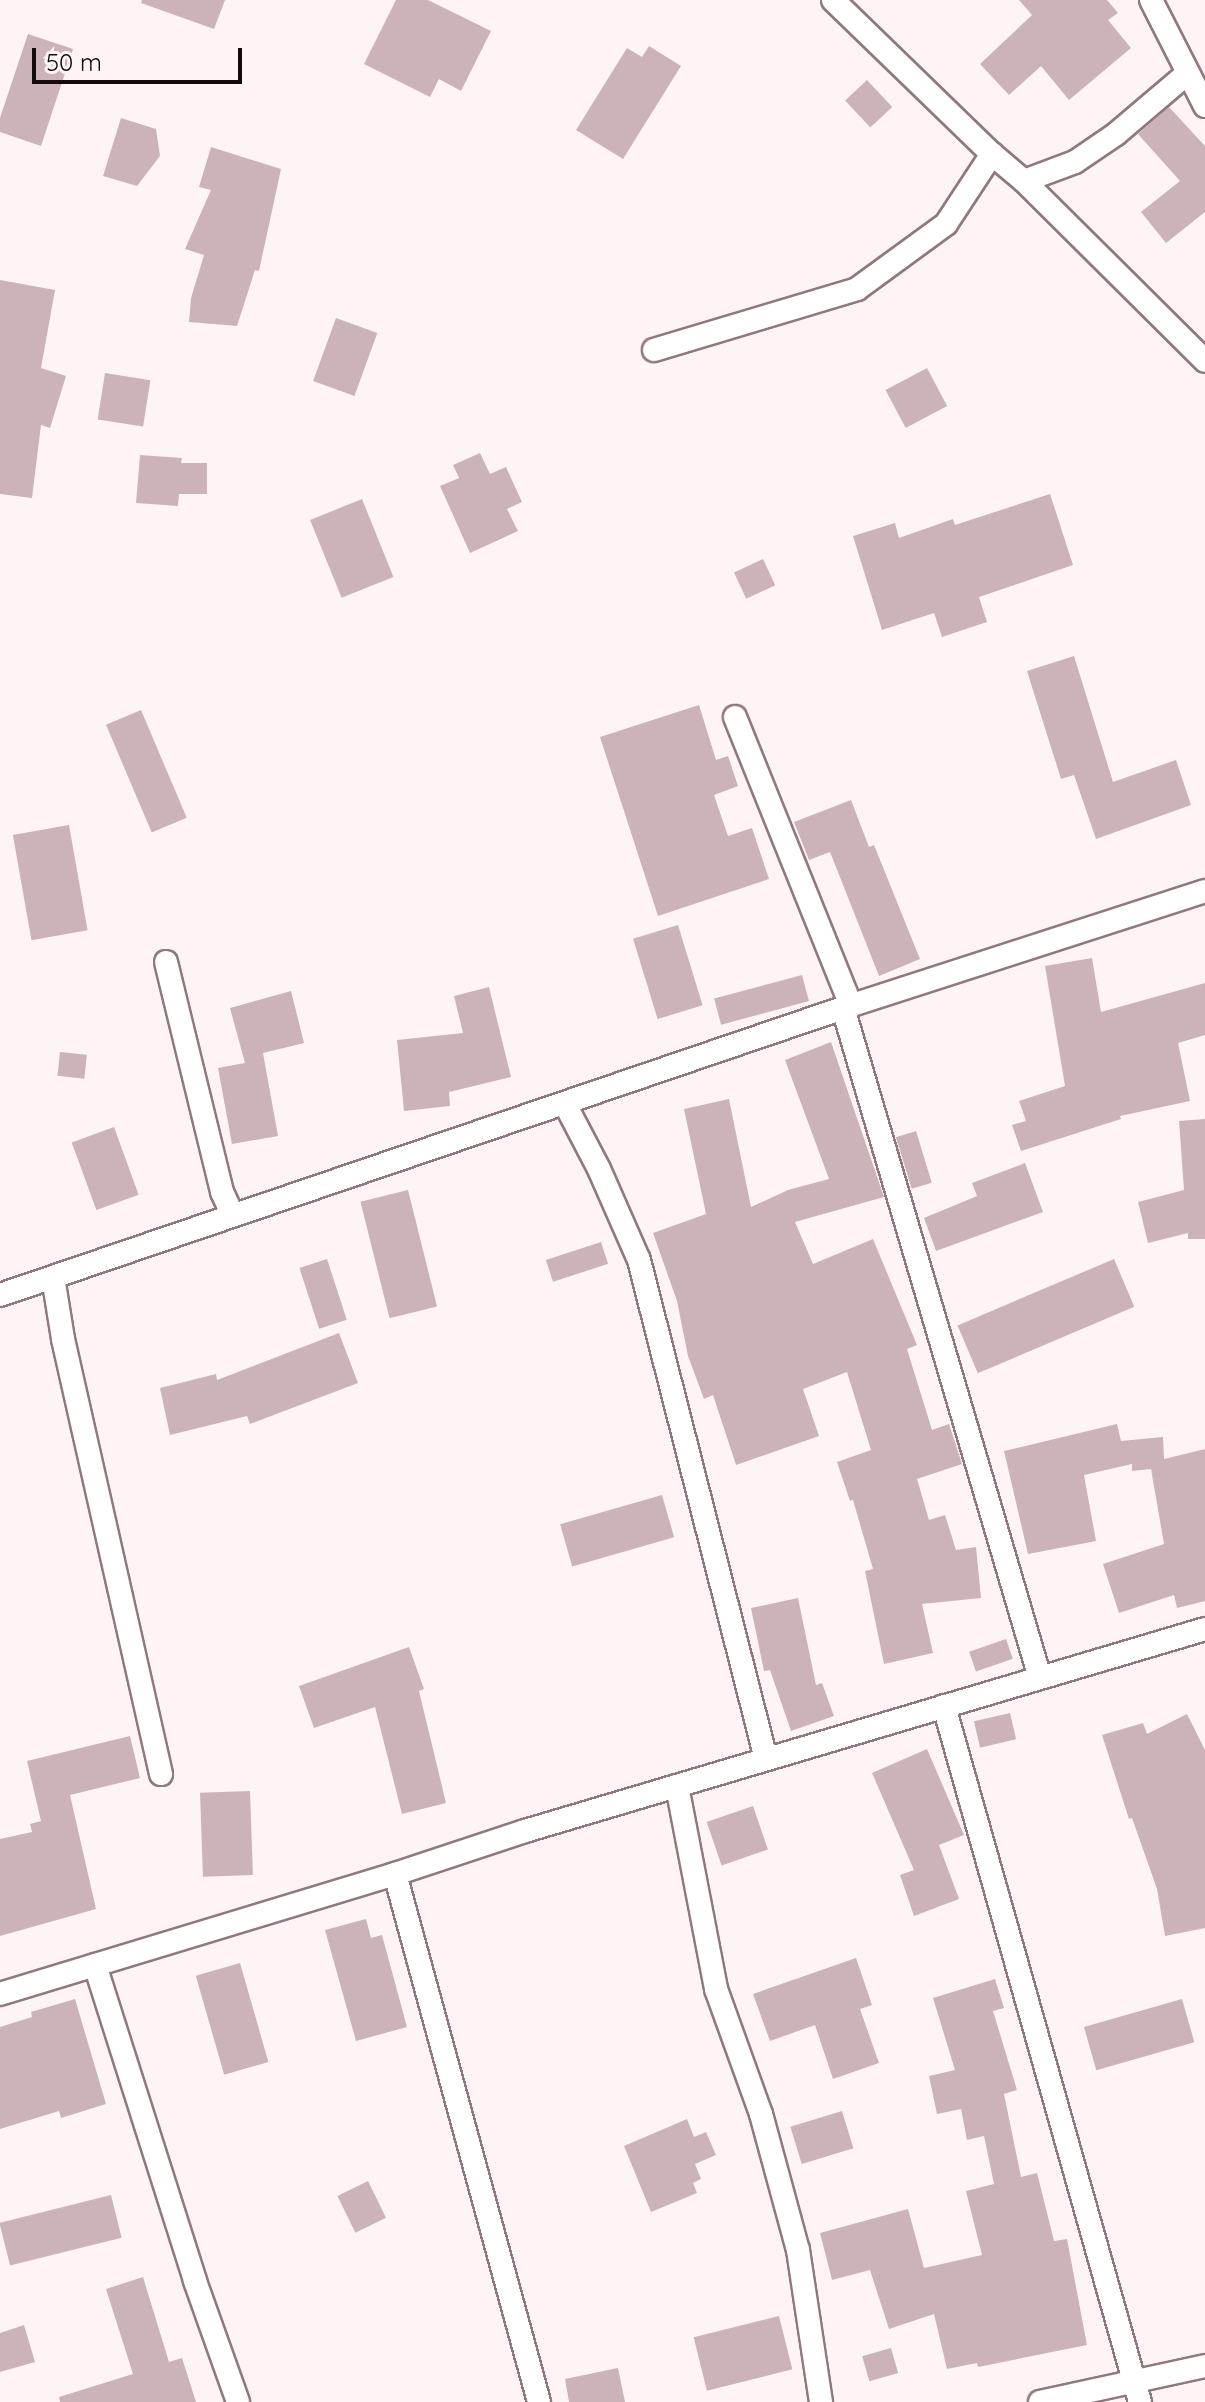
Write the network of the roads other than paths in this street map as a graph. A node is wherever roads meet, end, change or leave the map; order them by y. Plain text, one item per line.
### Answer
1 (833, 0) edge
2 (1151, 0) edge
3 (1188, 73) junction
4 (1205, 106) edge
5 (992, 154) junction
6 (1024, 181) junction
7 (654, 350) dead end
8 (1205, 361) edge
9 (735, 717) dead end
10 (1205, 891) edge
11 (166, 962) dead end
12 (847, 1007) junction
13 (565, 1104) junction
14 (233, 1216) junction
15 (53, 1277) junction
16 (0, 1295) edge
17 (1203, 1635) edge
18 (1040, 1678) junction
19 (944, 1706) junction
20 (766, 1759) junction
21 (161, 1774) dead end
22 (677, 1786) junction
23 (395, 1874) junction
24 (95, 1965) junction
25 (0, 1994) edge
26 (1205, 2366) edge
27 (1138, 2392) edge
28 (238, 2402) edge
29 (539, 2402) edge
30 (821, 2402) edge
31 (1040, 2402) edge

1 - 5 street
2 - 3 street
3 - 4 street
3 - 6 street
5 - 6 street
5 - 7 street
6 - 8 street
9 - 12 street
10 - 12 street
11 - 14 street
12 - 13 street
12 - 18 street
13 - 14 street
13 - 20 street
14 - 15 street
15 - 16 street
15 - 21 street
17 - 18 street
18 - 19 street
19 - 20 street
19 - 27 street
20 - 22 street
22 - 23 street
22 - 30 street
23 - 24 street
23 - 29 street
24 - 25 street
24 - 28 street
26 - 27 street
27 - 31 street

